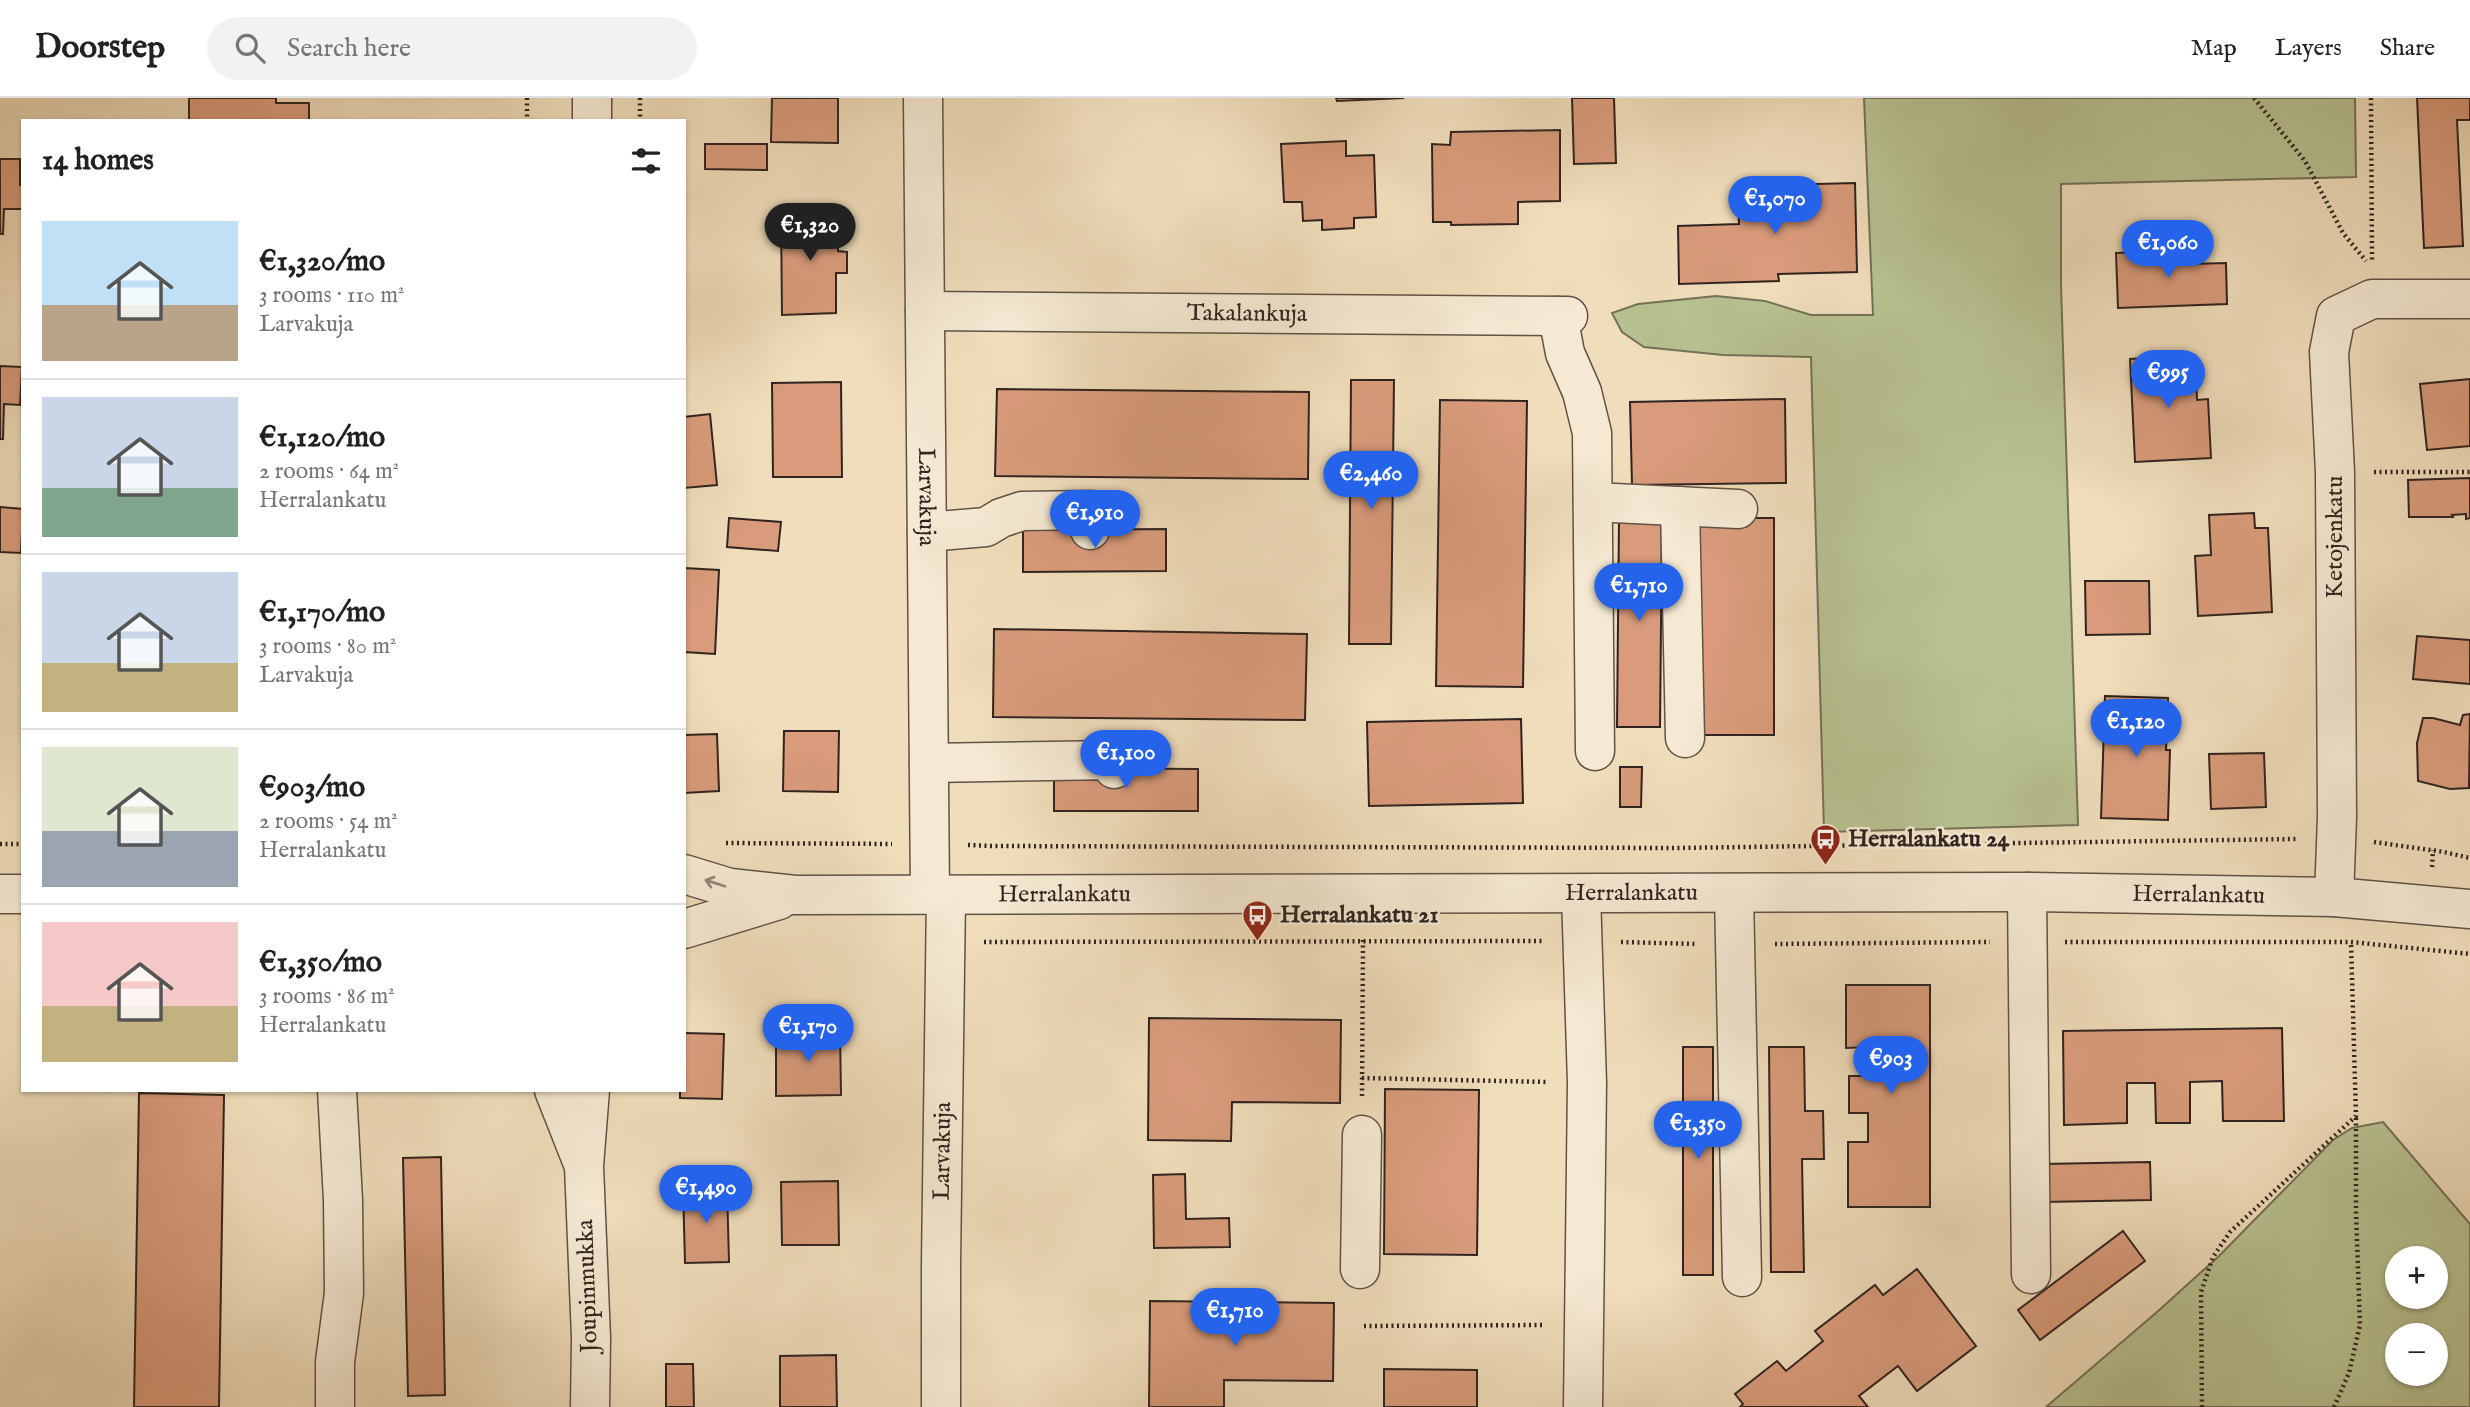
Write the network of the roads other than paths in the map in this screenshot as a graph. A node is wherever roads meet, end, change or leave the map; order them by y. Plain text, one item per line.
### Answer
1 (592, 98) edge
2 (923, 98) edge
3 (593, 119) edge
4 (2470, 299) edge
5 (925, 311) junction
6 (1593, 502) junction
7 (1680, 506) junction
8 (1738, 509) dead end
9 (1090, 530) dead end
10 (927, 531) junction
11 (1685, 738) dead end
12 (1595, 751) dead end
13 (929, 763) junction
14 (1114, 769) dead end
15 (686, 875) edge
16 (2027, 892) junction
17 (0, 894) edge
18 (21, 894) edge
19 (1581, 894) junction
20 (1734, 894) junction
21 (795, 895) junction
22 (938, 895) junction
23 (2343, 898) junction
24 (2470, 909) edge
25 (686, 928) edge
26 (337, 1092) edge
27 (555, 1092) edge
28 (590, 1092) edge
29 (1362, 1135) road end
30 (584, 1166) junction
31 (1360, 1269) dead end
32 (2031, 1274) dead end
33 (1742, 1277) dead end
34 (335, 1407) edge
35 (590, 1407) edge
36 (941, 1407) edge
37 (1583, 1407) edge

1 - 3 street
2 - 5 street, Larvakuja
4 - 23 street, Ketojenkatu
5 - 6 street, Takalankuja
5 - 10 street, Larvakuja
6 - 7 street
6 - 12 street
7 - 8 street
7 - 11 street
9 - 10 street
10 - 13 street, Larvakuja
13 - 14 street
13 - 22 street, Larvakuja
21 -> 15 street, Herralankatu
16 - 20 street, Herralankatu
16 - 23 street, Herralankatu
16 - 32 street
17 - 18 street
19 - 20 street, Herralankatu
19 - 22 street, Herralankatu
19 - 37 street
20 - 33 street
21 - 22 street, Herralankatu
21 - 25 street, Herralankatu
22 - 36 street, Larvakuja
23 - 24 street, Herralankatu
26 - 34 street
27 - 30 street, Joupinmukka
28 - 30 street, Joupinmukka
29 - 31 street
30 - 35 street, Joupinmukka

